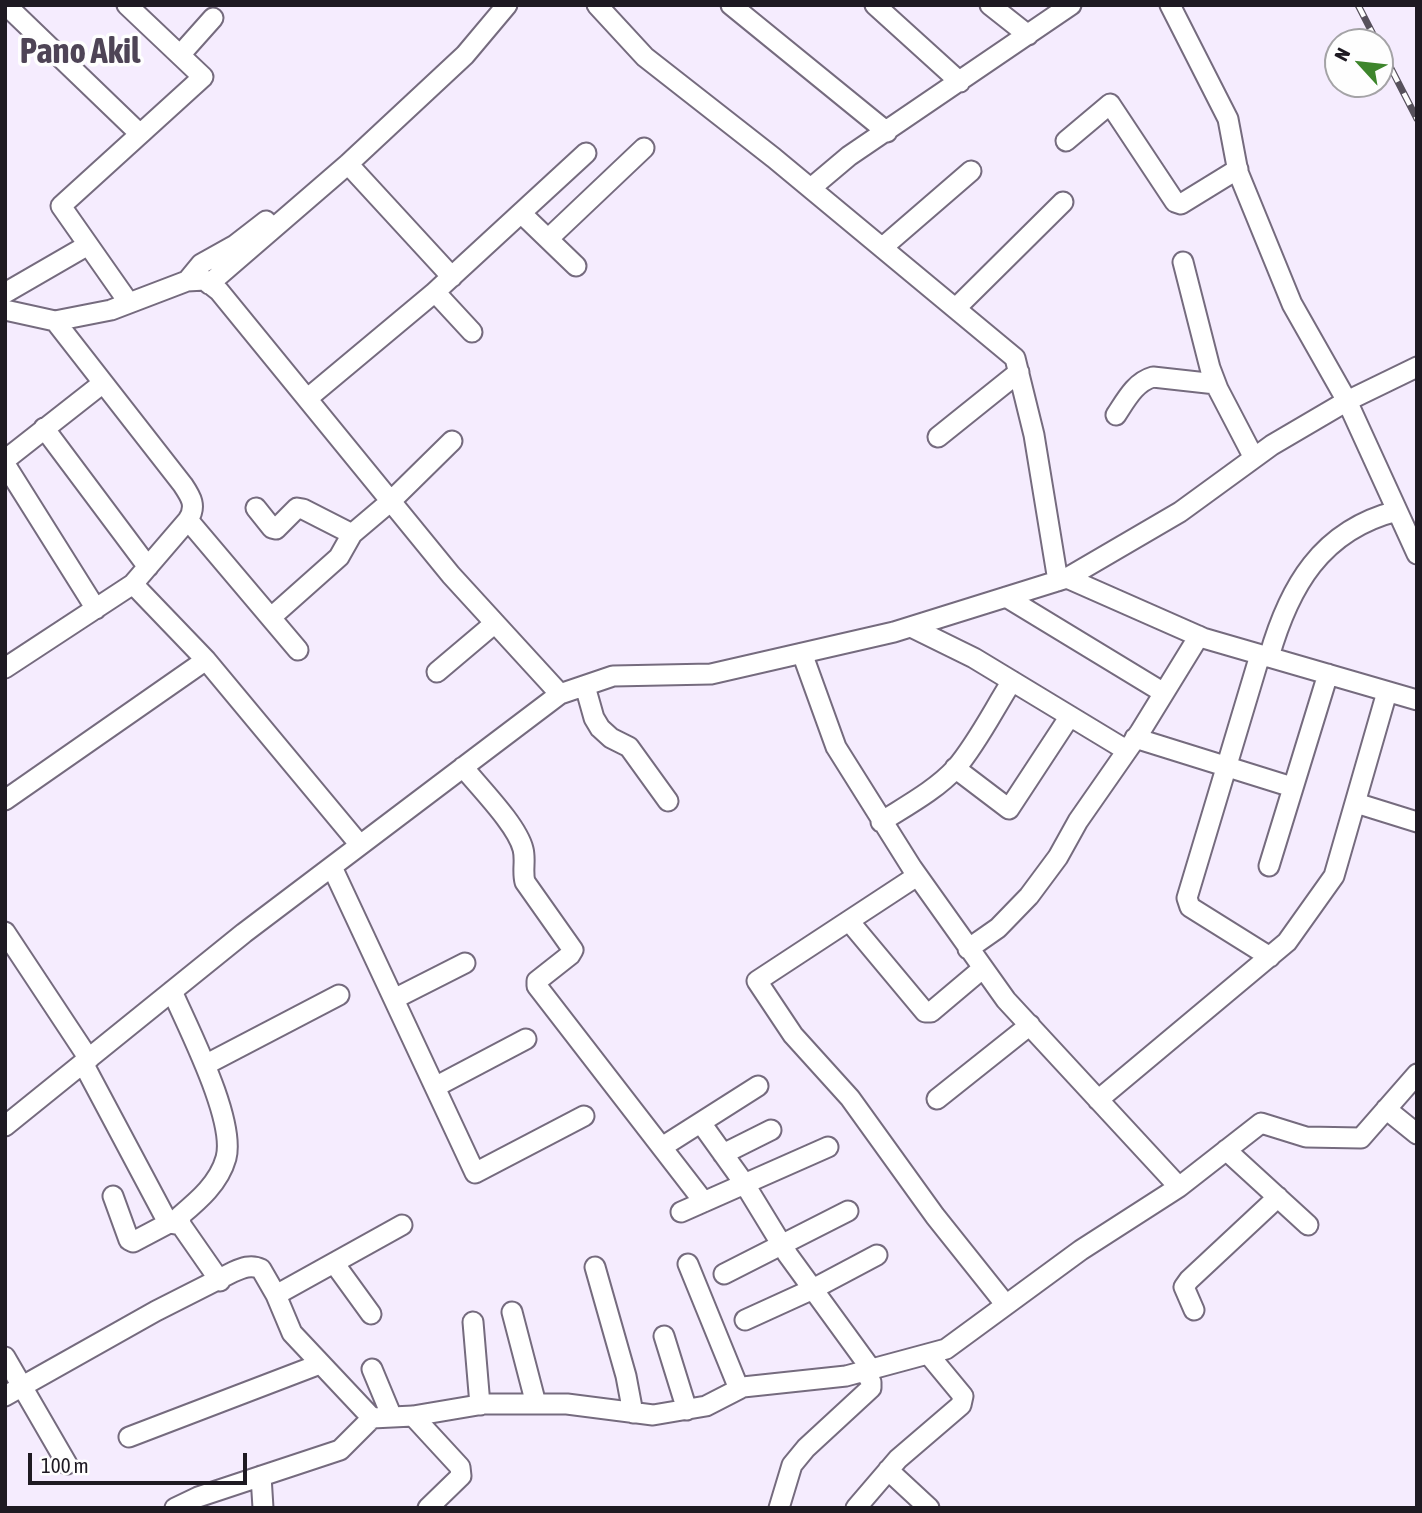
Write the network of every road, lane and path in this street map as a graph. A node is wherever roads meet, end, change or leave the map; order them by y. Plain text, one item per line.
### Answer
1 (6, 5) edge
2 (127, 5) edge
3 (732, 5) edge
4 (876, 5) edge
5 (990, 5) edge
6 (1071, 5) edge
7 (1170, 5) edge
8 (607, 9) edge
9 (500, 12) edge
10 (213, 18) dead end
11 (1028, 35) junction
12 (180, 55) junction
13 (960, 82) junction
14 (887, 132) junction
15 (140, 134) junction
16 (1066, 141) dead end
17 (644, 148) dead end
18 (586, 153) dead end
19 (348, 164) junction
20 (1238, 169) junction
21 (971, 172) dead end
22 (811, 188) junction
23 (1063, 202) dead end
24 (521, 213) junction
25 (548, 239) junction
26 (88, 245) junction
27 (883, 247) junction
28 (1183, 262) dead end
29 (576, 266) dead end
30 (452, 277) junction
31 (187, 281) junction
32 (209, 284) junction
33 (435, 292) junction
34 (5, 293) edge
35 (129, 303) junction
36 (956, 308) junction
37 (5, 310) edge
38 (55, 321) junction
39 (472, 332) dead end
40 (1417, 367) edge
41 (1018, 372) junction
42 (103, 383) junction
43 (1216, 384) junction
44 (308, 398) junction
45 (1347, 401) junction
46 (1116, 415) dead end
47 (44, 428) junction
48 (938, 437) dead end
49 (452, 441) dead end
50 (1254, 458) junction
51 (5, 462) edge
52 (391, 501) junction
53 (256, 508) dead end
54 (1397, 511) junction
55 (188, 520) junction
56 (352, 534) junction
57 (1417, 554) edge
58 (148, 567) junction
59 (1063, 579) junction
60 (133, 584) junction
61 (1006, 597) junction
62 (96, 609) junction
63 (276, 613) dead end
64 (495, 623) junction
65 (911, 627) junction
66 (1199, 636) junction
67 (298, 650) dead end
68 (802, 653) junction
69 (1264, 656) junction
70 (206, 660) junction
71 (5, 668) edge
72 (437, 672) dead end
73 (1328, 674) junction
74 (1012, 681) junction
75 (585, 686) junction
76 (1387, 692) junction
77 (1164, 693) junction
78 (560, 694) junction
79 (1417, 700) edge
80 (1070, 716) junction
81 (1131, 744) junction
82 (1228, 766) junction
83 (463, 767) junction
84 (955, 768) junction
85 (1292, 787) junction
86 (5, 800) edge
87 (668, 801) dead end
88 (1356, 803) junction
89 (881, 822) junction
90 (1417, 822) edge
91 (360, 845) junction
92 (1269, 866) dead end
93 (332, 867) junction
94 (917, 876) junction
95 (849, 921) junction
96 (5, 932) edge
97 (968, 949) junction
98 (1270, 957) junction
99 (465, 964) dead end
100 (982, 969) junction
101 (172, 991) junction
102 (339, 995) dead end
103 (394, 999) junction
104 (1030, 1025) junction
105 (526, 1039) dead end
106 (86, 1061) junction
107 (205, 1065) junction
108 (1417, 1074) edge
109 (758, 1086) dead end
110 (435, 1087) junction
111 (937, 1099) dead end
112 (1098, 1100) junction
113 (1386, 1110) junction
114 (584, 1116) dead end
115 (701, 1123) junction
116 (5, 1126) edge
117 (772, 1130) dead end
118 (1417, 1135) edge
119 (662, 1147) junction
120 (828, 1147) dead end
121 (1226, 1150) junction
122 (723, 1154) junction
123 (744, 1183) junction
124 (1179, 1187) junction
125 (113, 1196) dead end
126 (1278, 1198) junction
127 (704, 1202) junction
128 (848, 1211) dead end
129 (681, 1212) dead end
130 (175, 1224) junction
131 (402, 1225) dead end
132 (1308, 1225) dead end
133 (782, 1245) junction
134 (877, 1255) dead end
135 (334, 1263) junction
136 (688, 1264) dead end
137 (595, 1267) dead end
138 (724, 1274) dead end
139 (220, 1281) junction
140 (813, 1289) junction
141 (276, 1295) junction
142 (1006, 1305) junction
143 (1194, 1310) dead end
144 (512, 1311) dead end
145 (371, 1314) dead end
146 (746, 1320) dead end
147 (474, 1322) dead end
148 (664, 1336) dead end
149 (929, 1355) junction
150 (5, 1357) edge
151 (320, 1364) junction
152 (372, 1369) dead end
153 (868, 1370) junction
154 (23, 1386) junction
155 (739, 1389) junction
156 (5, 1396) edge
157 (537, 1404) junction
158 (480, 1405) junction
159 (687, 1410) junction
160 (632, 1413) junction
161 (413, 1416) junction
162 (392, 1417) junction
163 (372, 1418) junction
164 (129, 1437) dead end
165 (67, 1464) dead end
166 (888, 1470) junction
167 (261, 1476) junction
168 (175, 1508) edge
169 (263, 1508) edge
170 (428, 1508) edge
171 (779, 1508) edge
172 (856, 1508) edge
173 (929, 1508) edge

1 - 15 street
2 - 12 street
3 - 14 street
4 - 13 street
5 - 11 street
6 - 11 street
7 - 20 street
8 - 22 street
9 - 19 street
9 - 31 street
10 - 12 street
11 - 13 street
12 - 15 street
13 - 14 street
14 - 22 street
15 - 26 street
16 - 20 street
17 - 25 street
18 - 24 street
19 - 30 street
19 - 32 street
20 - 45 street
21 - 27 street
22 - 27 street
23 - 36 street
24 - 25 street
24 - 30 street
25 - 29 street
26 - 34 street
26 - 35 street
27 - 36 street
28 - 43 street
30 - 33 street
31 - 32 street
31 - 35 street
32 - 44 street
33 - 39 street
33 - 44 street
35 - 38 street
36 - 41 street
37 - 38 street
38 - 42 street
40 - 45 street
41 - 48 street
41 - 59 street
42 - 47 street
42 - 55 street
43 - 46 street
43 - 50 street
44 - 52 street
45 - 50 street
45 - 54 street
47 - 51 street
47 - 58 street
49 - 52 street
50 - 59 street
51 - 62 street
52 - 56 street
52 - 64 street
53 - 56 street
54 - 57 street
54 - 69 street
55 - 58 street
55 - 67 street
56 - 63 street
58 - 60 street
59 - 61 street
59 - 66 street
60 - 62 street
60 - 70 street
61 - 65 street
61 - 77 street
62 - 71 street
64 - 72 street
64 - 78 street
65 - 68 street
65 - 74 street
66 - 69 street
66 - 77 street
68 - 75 street
68 - 89 street
69 - 73 street
69 - 82 street
70 - 86 street
70 - 91 street
73 - 76 street
73 - 85 street
74 - 80 street
74 - 84 street
75 - 78 street
75 - 87 street
76 - 79 street
76 - 88 street
77 - 81 street
78 - 83 street
80 - 81 street
80 - 84 street
81 - 82 street
81 - 97 street
82 - 85 street
82 - 98 street
83 - 91 street
83 - 119 street
84 - 89 street
85 - 92 street
88 - 90 street
88 - 98 street
89 - 94 street
91 - 93 street
93 - 101 street
93 - 103 street
94 - 95 street
94 - 97 street
95 - 100 street
95 - 142 street
96 - 106 street
97 - 100 street
98 - 112 street
99 - 103 street
100 - 104 street
101 - 106 street
101 - 107 street
102 - 107 street
103 - 110 street
104 - 111 street
104 - 112 street
105 - 110 street
106 - 116 street
106 - 130 street
107 - 130 street
108 - 113 street
109 - 115 street
110 - 114 street
112 - 124 street
113 - 118 street
113 - 121 street
115 - 119 street
115 - 122 street
117 - 122 street
119 - 127 street
120 - 123 street
121 - 124 street
121 - 126 street
122 - 123 street
123 - 127 street
123 - 133 street
124 - 142 street
125 - 130 street
126 - 132 street
126 - 143 street
127 - 129 street
128 - 133 street
130 - 139 street
131 - 135 street
133 - 138 street
133 - 140 street
134 - 140 street
135 - 141 street
135 - 145 street
136 - 155 street
137 - 160 street
139 - 141 street
139 - 154 street
140 - 146 street
140 - 153 street
141 - 151 street
142 - 149 street
144 - 157 street
147 - 158 street
148 - 159 street
149 - 153 street
149 - 166 street
150 - 154 street
151 - 163 street
151 - 164 street
152 - 162 street
153 - 155 street
153 - 171 street
154 - 156 street
154 - 165 street
155 - 159 street
157 - 158 street
157 - 160 street
158 - 161 street
159 - 160 street
161 - 162 street
161 - 170 street
162 - 163 street
163 - 167 street
166 - 172 street
166 - 173 street
167 - 168 street
167 - 169 street

